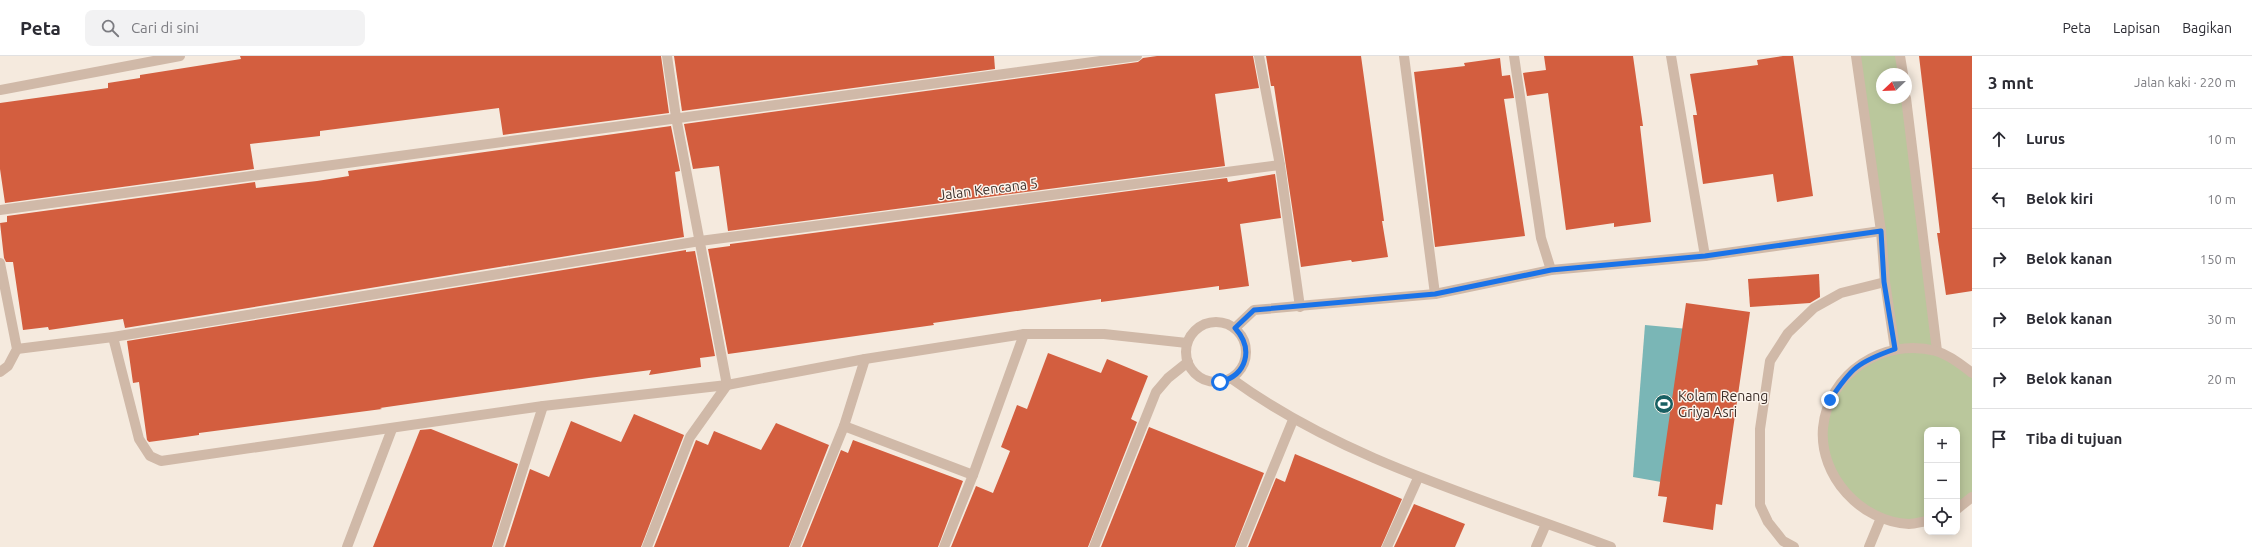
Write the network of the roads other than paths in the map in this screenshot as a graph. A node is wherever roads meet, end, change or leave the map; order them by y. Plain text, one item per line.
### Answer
1 (180, 56) edge
2 (667, 56) edge
3 (1137, 56) edge
4 (1259, 56) edge
5 (1404, 56) edge
6 (1514, 56) edge
7 (1671, 56) edge
8 (1856, 56) edge
9 (1900, 56) edge
10 (159, 58) edge
11 (1902, 68) edge
12 (0, 90) edge
13 (1907, 104) edge
14 (676, 117) junction
15 (1280, 165) junction
16 (0, 210) edge
17 (1881, 231) junction
18 (700, 241) junction
19 (1705, 256) junction
20 (0, 263) edge
21 (1551, 270) junction
22 (1884, 282) junction
23 (1435, 294) junction
24 (1300, 307) junction
25 (1235, 328) junction
26 (1024, 334) junction
27 (113, 337) junction
28 (1187, 343) junction
29 (17, 349) junction
30 (1895, 349) junction
31 (1937, 351) junction
32 (865, 359) junction
33 (1188, 362) junction
34 (0, 372) edge
35 (1972, 373) edge
36 (1232, 379) junction
37 (727, 385) junction
38 (543, 406) junction
39 (1293, 420) junction
40 (844, 426) junction
41 (392, 429) junction
42 (973, 475) junction
43 (1418, 478) junction
44 (1972, 497) edge
45 (1960, 507) edge
46 (1881, 518) junction
47 (1924, 522) edge
48 (1546, 524) junction
49 (347, 547) edge
50 (498, 547) edge
51 (647, 547) edge
52 (795, 547) edge
53 (944, 547) edge
54 (1094, 547) edge
55 (1240, 547) edge
56 (1387, 547) edge
57 (1536, 547) edge
58 (1611, 547) edge
59 (1794, 547) edge
60 (1868, 547) edge

1 - 10 street
2 - 14 street
3 - 14 street
4 - 15 street
5 - 23 street
6 - 21 street
7 - 19 street
8 - 17 street
9 - 11 street
10 - 12 street
13 - 31 street
14 - 16 street
14 - 18 street
15 - 18 street, Jalan Kencana 5
15 - 24 street
17 - 19 street
17 - 22 street
18 - 27 street, Jalan Kencana 5
18 - 37 street
19 - 21 street
20 - 29 street
21 - 23 street
22 - 30 street
22 - 59 street
23 - 24 street
24 - 25 street
25 - 28 street
25 - 36 street
26 - 28 street
26 - 32 street
26 - 42 street
27 - 29 street, Jalan Kencana 5
27 - 41 street
28 - 33 street
29 - 34 street
30 - 31 street
30 - 46 street
31 - 35 street
32 - 37 street
32 - 40 street
33 - 36 street
33 - 54 street
36 - 39 street
37 - 38 street
37 - 51 street
38 - 41 street
38 - 50 street
39 - 43 street
39 - 55 street
40 - 42 street
40 - 52 street
41 - 49 street
42 - 53 street
43 - 48 street
43 - 56 street
44 - 45 street
46 - 47 street
46 - 60 street
48 - 57 street
48 - 58 street

